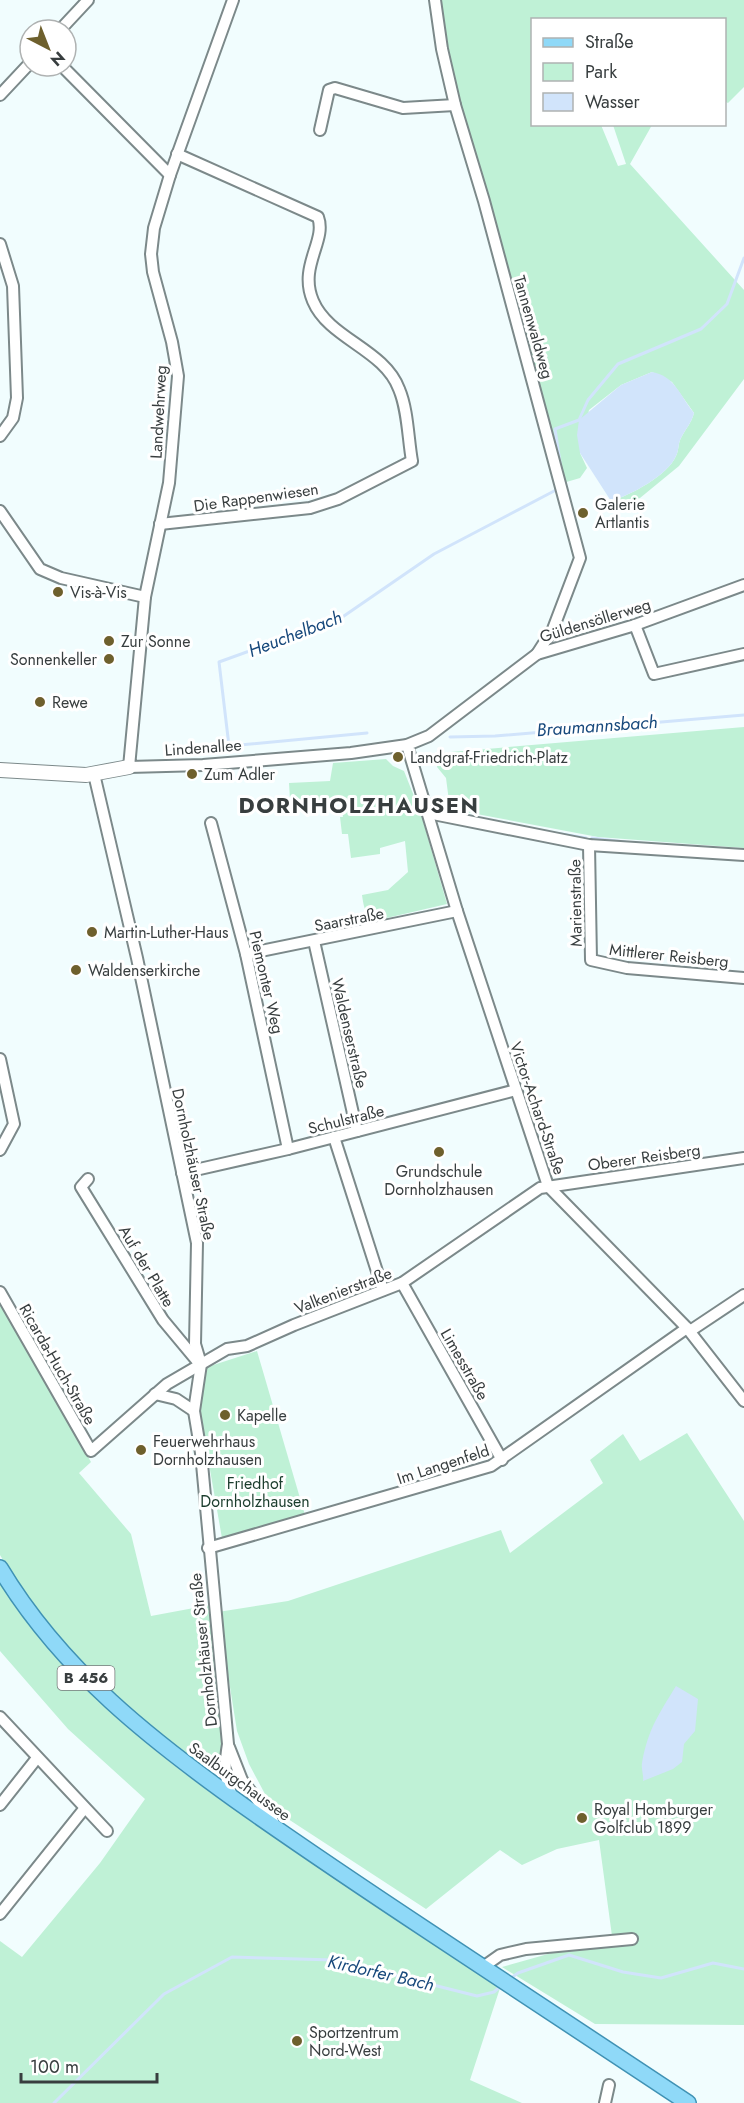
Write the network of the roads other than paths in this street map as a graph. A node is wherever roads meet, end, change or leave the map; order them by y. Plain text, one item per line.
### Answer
1 (88, 0) edge
2 (233, 0) edge
3 (435, 0) edge
4 (71, 18) edge
5 (18, 76) edge
6 (74, 78) edge
7 (0, 95) edge
8 (454, 105) junction
9 (320, 130) dead end
10 (177, 154) junction
11 (170, 174) junction
12 (0, 244) edge
13 (0, 436) edge
14 (0, 511) edge
15 (160, 524) junction
16 (744, 585) edge
17 (145, 597) junction
18 (635, 625) junction
19 (537, 654) junction
20 (744, 654) edge
21 (407, 745) junction
22 (129, 767) junction
23 (0, 770) edge
24 (94, 774) junction
25 (428, 813) junction
26 (212, 823) dead end
27 (589, 845) junction
28 (744, 855) edge
29 (457, 911) junction
30 (314, 940) junction
31 (246, 954) junction
32 (591, 960) joint
33 (744, 978) edge
34 (0, 1059) edge
35 (516, 1090) junction
36 (357, 1131) junction
37 (334, 1137) junction
38 (288, 1149) junction
39 (0, 1150) edge
40 (744, 1158) edge
41 (182, 1173) junction
42 (88, 1179) dead end
43 (548, 1186) junction
44 (402, 1283) junction
45 (383, 1290) junction
46 (0, 1292) edge
47 (744, 1295) edge
48 (689, 1329) junction
49 (201, 1364) junction
50 (156, 1394) junction
51 (744, 1401) edge
52 (194, 1411) junction
53 (91, 1451) joint
54 (502, 1460) junction
55 (208, 1548) junction
56 (0, 1568) edge
57 (0, 1717) edge
58 (228, 1744) junction
59 (37, 1758) junction
60 (226, 1760) junction
61 (192, 1770) junction
62 (237, 1802) junction
63 (0, 1805) edge
64 (84, 1809) junction
65 (107, 1831) dead end
66 (290, 1838) junction
67 (0, 1914) edge
68 (632, 1940) dead end
69 (483, 1967) junction
70 (609, 2085) dead end
71 (605, 2103) edge
72 (688, 2103) edge

1 - 4 street
2 - 10 street, Landwehrweg
3 - 8 street, Tannenwaldweg
5 - 7 street
6 - 11 street
8 - 9 street
8 - 19 street, Tannenwaldweg
10 - 11 street, Landwehrweg
10 - 15 street, Die Rappenwiesen
11 - 15 street, Landwehrweg
12 - 13 street
14 - 17 street
15 - 17 street, Landwehrweg
16 - 18 street, Güldensöllerweg
17 - 22 street, Landwehrweg
18 - 19 street, Güldensöllerweg
18 - 20 street
19 - 21 street, Güldensöllerweg
21 - 22 street, Lindenallee
21 - 25 street, Victor-Achard-Straße
22 - 24 street, Lindenallee
23 - 24 street, Lindenallee
24 - 41 street, Dornholzhäuser Straße
25 - 27 street
25 - 29 street, Victor-Achard-Straße
26 - 31 street, Piemonter Weg
27 - 28 street
27 - 32 street, Marienstraße
29 - 30 street, Saarstraße
29 - 35 street, Victor-Achard-Straße
30 - 31 street, Saarstraße
30 - 36 street, Waldenserstraße
31 - 38 street, Piemonter Weg
32 - 33 street, Mittlerer Reisberg
34 - 39 street
35 - 36 street, Schulstraße
35 - 43 street, Victor-Achard-Straße
36 - 37 street, Schulstraße
37 - 38 street, Schulstraße
37 - 45 street
38 - 41 street, Schulstraße
40 - 43 street, Oberer Reisberg
41 - 49 street, Dornholzhäuser Straße
42 - 49 street, Auf der Platte
43 - 44 street, Valkenierstraße
43 - 48 street, Victor-Achard-Straße
44 - 45 street, Valkenierstraße
44 - 54 street, Limesstraße
45 - 49 street, Valkenierstraße
46 - 53 street, Ricarda-Huch-Straße
47 - 48 street, Im Langenfeld
48 - 51 street, Victor-Achard-Straße
48 - 54 street, Im Langenfeld
49 - 50 street, Valkenierstraße
49 - 52 street, Dornholzhäuser Straße
50 - 52 street
50 - 53 street, Valkenierstraße
52 - 55 street, Dornholzhäuser Straße
54 - 55 street, Im Langenfeld
55 - 58 street, Dornholzhäuser Straße
56 - 61 main road, Saalburgchaussee / B 456
57 - 59 street
58 - 60 street, Dornholzhäuser Straße
58 - 66 street, Dornholzhäuser Straße
59 - 63 street
59 - 64 street
60 - 61 street
60 - 62 street, Dornholzhäuser Straße
61 - 62 main road, Saalburgchaussee / B 456
62 - 66 main road, Saalburgchaussee / B 456
64 - 65 street
64 - 67 street
66 - 69 main road, Saalburgchaussee / B 456
68 - 69 street
69 - 72 main road, Saalburgchaussee / B 456
70 - 71 street

